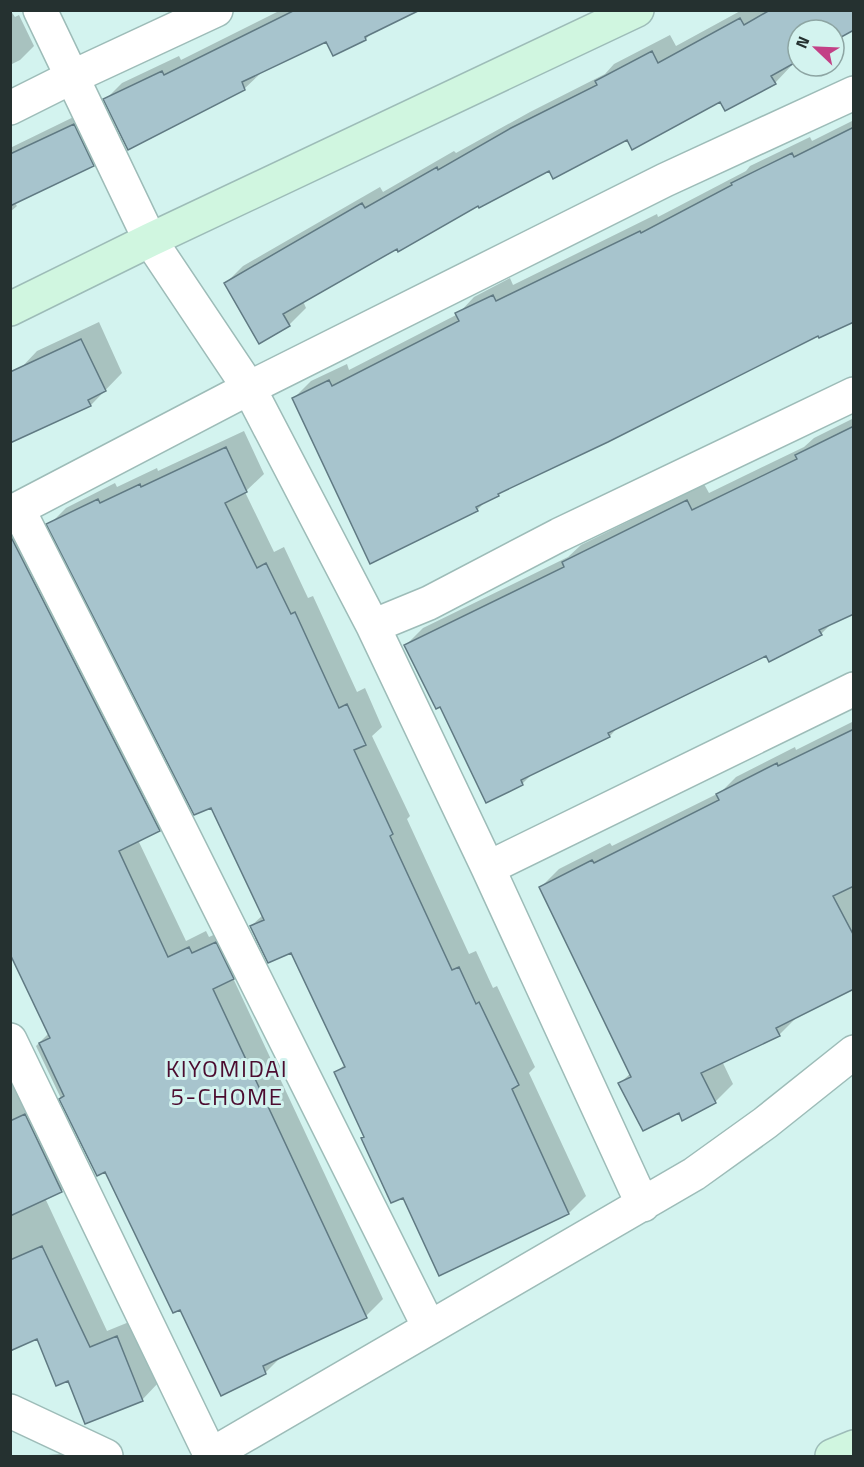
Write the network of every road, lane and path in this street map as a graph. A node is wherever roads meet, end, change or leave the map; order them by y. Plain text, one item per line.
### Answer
1 (40, 10) edge
2 (216, 10) edge
3 (637, 10) edge
4 (72, 77) junction
5 (854, 93) edge
6 (10, 108) edge
7 (150, 240) junction
8 (10, 309) edge
9 (249, 388) junction
10 (854, 394) edge
11 (14, 511) edge
12 (373, 626) junction
13 (854, 689) edge
14 (488, 868) junction
15 (10, 1040) edge
16 (854, 1052) edge
17 (643, 1205) junction
18 (429, 1327) junction
19 (11, 1411) edge
20 (854, 1447) edge
21 (106, 1456) edge
22 (210, 1456) edge
23 (832, 1456) edge

1 - 4 street
2 - 4 street
3 - 7 street
4 - 6 street
4 - 7 street
5 - 9 street
7 - 8 street
7 - 9 street
9 - 11 street
9 - 12 street
10 - 12 street
11 - 18 street
12 - 14 street
13 - 14 street
14 - 17 street
15 - 22 street
16 - 17 street
17 - 18 street
18 - 22 street
19 - 21 street
20 - 23 street

